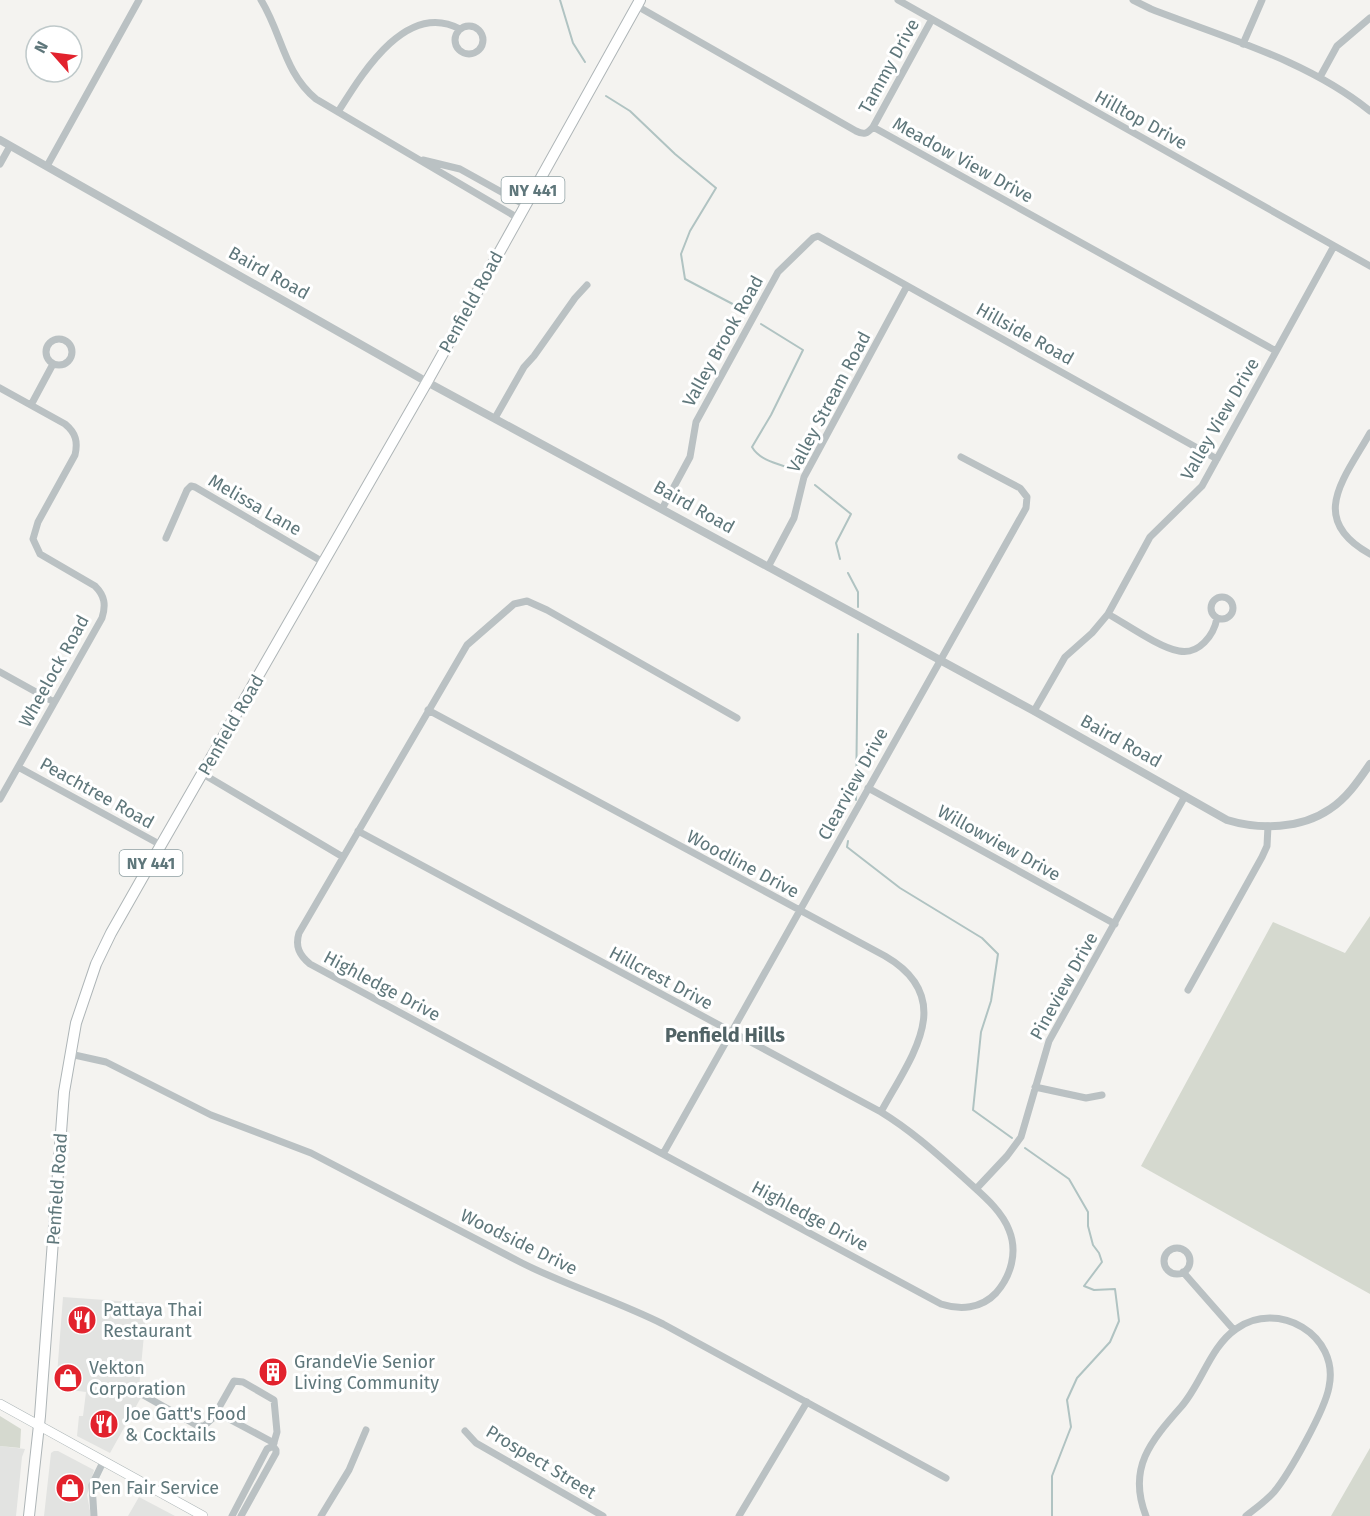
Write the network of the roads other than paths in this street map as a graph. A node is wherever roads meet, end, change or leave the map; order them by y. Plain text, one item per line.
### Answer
1 (139, 0) edge
2 (261, 0) edge
3 (898, 0) edge
4 (1133, 0) edge
5 (1262, 0) edge
6 (638, 3) edge
7 (1145, 3) edge
8 (1370, 18) edge
9 (932, 19) junction
10 (460, 29) junction
11 (1243, 44) junction
12 (1320, 77) junction
13 (1370, 111) edge
14 (338, 112) junction
15 (873, 127) junction
16 (0, 140) edge
17 (10, 146) junction
18 (417, 159) junction
19 (0, 164) edge
20 (47, 166) junction
21 (525, 205) junction
22 (518, 218) junction
23 (819, 236) joint
24 (1334, 246) junction
25 (1370, 266) edge
26 (587, 285) dead end
27 (907, 286) junction
28 (1276, 351) junction
29 (53, 364) dead end
30 (428, 382) junction
31 (0, 388) edge
32 (31, 405) junction
33 (495, 418) junction
34 (1370, 433) edge
35 (961, 457) dead end
36 (1217, 459) junction
37 (662, 509) junction
38 (166, 538) dead end
39 (1370, 554) edge
40 (323, 562) junction
41 (768, 567) junction
42 (1108, 614) junction
43 (1217, 618) dead end
44 (940, 660) junction
45 (0, 672) edge
46 (54, 702) junction
47 (428, 710) junction
48 (1034, 711) junction
49 (737, 718) dead end
50 (1370, 764) edge
51 (18, 767) junction
52 (203, 774) junction
53 (868, 788) junction
54 (1185, 796) junction
55 (0, 799) edge
56 (1268, 826) junction
57 (358, 831) junction
58 (161, 845) junction
59 (343, 857) junction
60 (800, 911) junction
61 (1115, 924) junction
62 (1188, 990) dead end
63 (731, 1032) junction
64 (70, 1054) junction
65 (1035, 1087) junction
66 (1102, 1095) dead end
67 (881, 1112) junction
68 (663, 1154) junction
69 (976, 1189) junction
70 (1184, 1272) dead end
71 (1008, 1276) joint
72 (1234, 1330) junction
73 (138, 1392) dead end
74 (807, 1402) junction
75 (0, 1404) edge
76 (216, 1412) junction
77 (39, 1426) junction
78 (366, 1430) dead end
79 (465, 1431) dead end
80 (274, 1445) junction
81 (103, 1462) junction
82 (945, 1478) dead end
83 (29, 1516) edge
84 (94, 1516) edge
85 (203, 1516) edge
86 (231, 1516) edge
87 (241, 1516) edge
88 (321, 1516) edge
89 (603, 1516) edge
90 (739, 1516) edge
91 (1146, 1516) edge
92 (1246, 1516) edge

1 - 20 street
2 - 14 street
3 - 9 street, Hilltop Drive
4 - 7 street
5 - 11 street
6 - 15 street, Meadow View Drive
6 - 21 main road, Penfield Road / NY 441
7 - 11 street
8 - 12 street
9 - 15 street, Tammy Drive
9 - 24 street, Hilltop Drive
10 - 10 street
10 - 14 street
11 - 12 street
12 - 13 street
14 - 18 street
15 - 28 street, Meadow View Drive
16 - 17 street, Baird Road
17 - 19 street
17 - 20 street, Baird Road
18 - 21 street
18 - 22 street
20 - 30 street, Baird Road
21 - 22 main road, Penfield Road / NY 441
22 - 30 main road, Penfield Road / NY 441
23 - 27 street, Hillside Road
23 - 37 street, Valley Brook Road
24 - 25 street, Hilltop Drive
24 - 28 street, Valley View Drive
26 - 33 street
27 - 36 street, Hillside Road
27 - 41 street, Valley Stream Road
28 - 36 street, Valley View Drive
29 - 32 street
30 - 33 street, Baird Road
30 - 40 main road, Penfield Road / NY 441
31 - 32 street, Wheelock Road
32 - 46 street, Wheelock Road
33 - 37 street, Baird Road
34 - 39 street
35 - 44 street, Clearview Drive
36 - 42 street, Valley View Drive
37 - 41 street, Baird Road
38 - 40 street, Melissa Lane
40 - 52 main road, Penfield Road / NY 441
41 - 44 street, Baird Road
42 - 43 street
42 - 48 street, Valley View Drive
44 - 48 street, Baird Road
44 - 53 street, Clearview Drive
45 - 46 street
46 - 51 street, Wheelock Road
47 - 49 street, Highledge Drive
47 - 57 street, Highledge Drive
47 - 60 street, Woodline Drive
48 - 54 street, Baird Road
50 - 56 street, Baird Road
51 - 55 street, Peachtree Road
51 - 58 street, Peachtree Road
52 - 58 main road, Penfield Road / NY 441
52 - 59 street
53 - 60 street, Clearview Drive
53 - 61 street, Willowview Drive
54 - 56 street, Baird Road
54 - 61 street, Pineview Drive
56 - 62 street
57 - 59 street, Highledge Drive
57 - 63 street, Hillcrest Drive
58 - 64 main road, Penfield Road / NY 441
59 - 68 street, Highledge Drive
60 - 63 street, Clearview Drive
60 - 67 street, Woodline Drive
61 - 65 street, Pineview Drive
63 - 67 street, Hillcrest Drive
63 - 68 street, Clearview Drive
64 - 74 street, Woodside Drive
64 - 77 main road, Penfield Road / NY 441
65 - 66 street
65 - 69 street, Pineview Drive
67 - 69 street, Hillcrest Drive
68 - 71 street, Highledge Drive
69 - 71 street, Hillcrest Drive
70 - 72 street
72 - 91 street
72 - 92 street
73 - 76 street
74 - 82 street, Woodside Drive
74 - 90 street
75 - 77 main road
76 - 80 street
76 - 80 street
77 - 81 main road
77 - 83 main road, Penfield Road / NY 441
78 - 88 street
79 - 89 street, Prospect Street
80 - 86 street
80 - 87 street
81 - 84 street
81 - 85 main road

